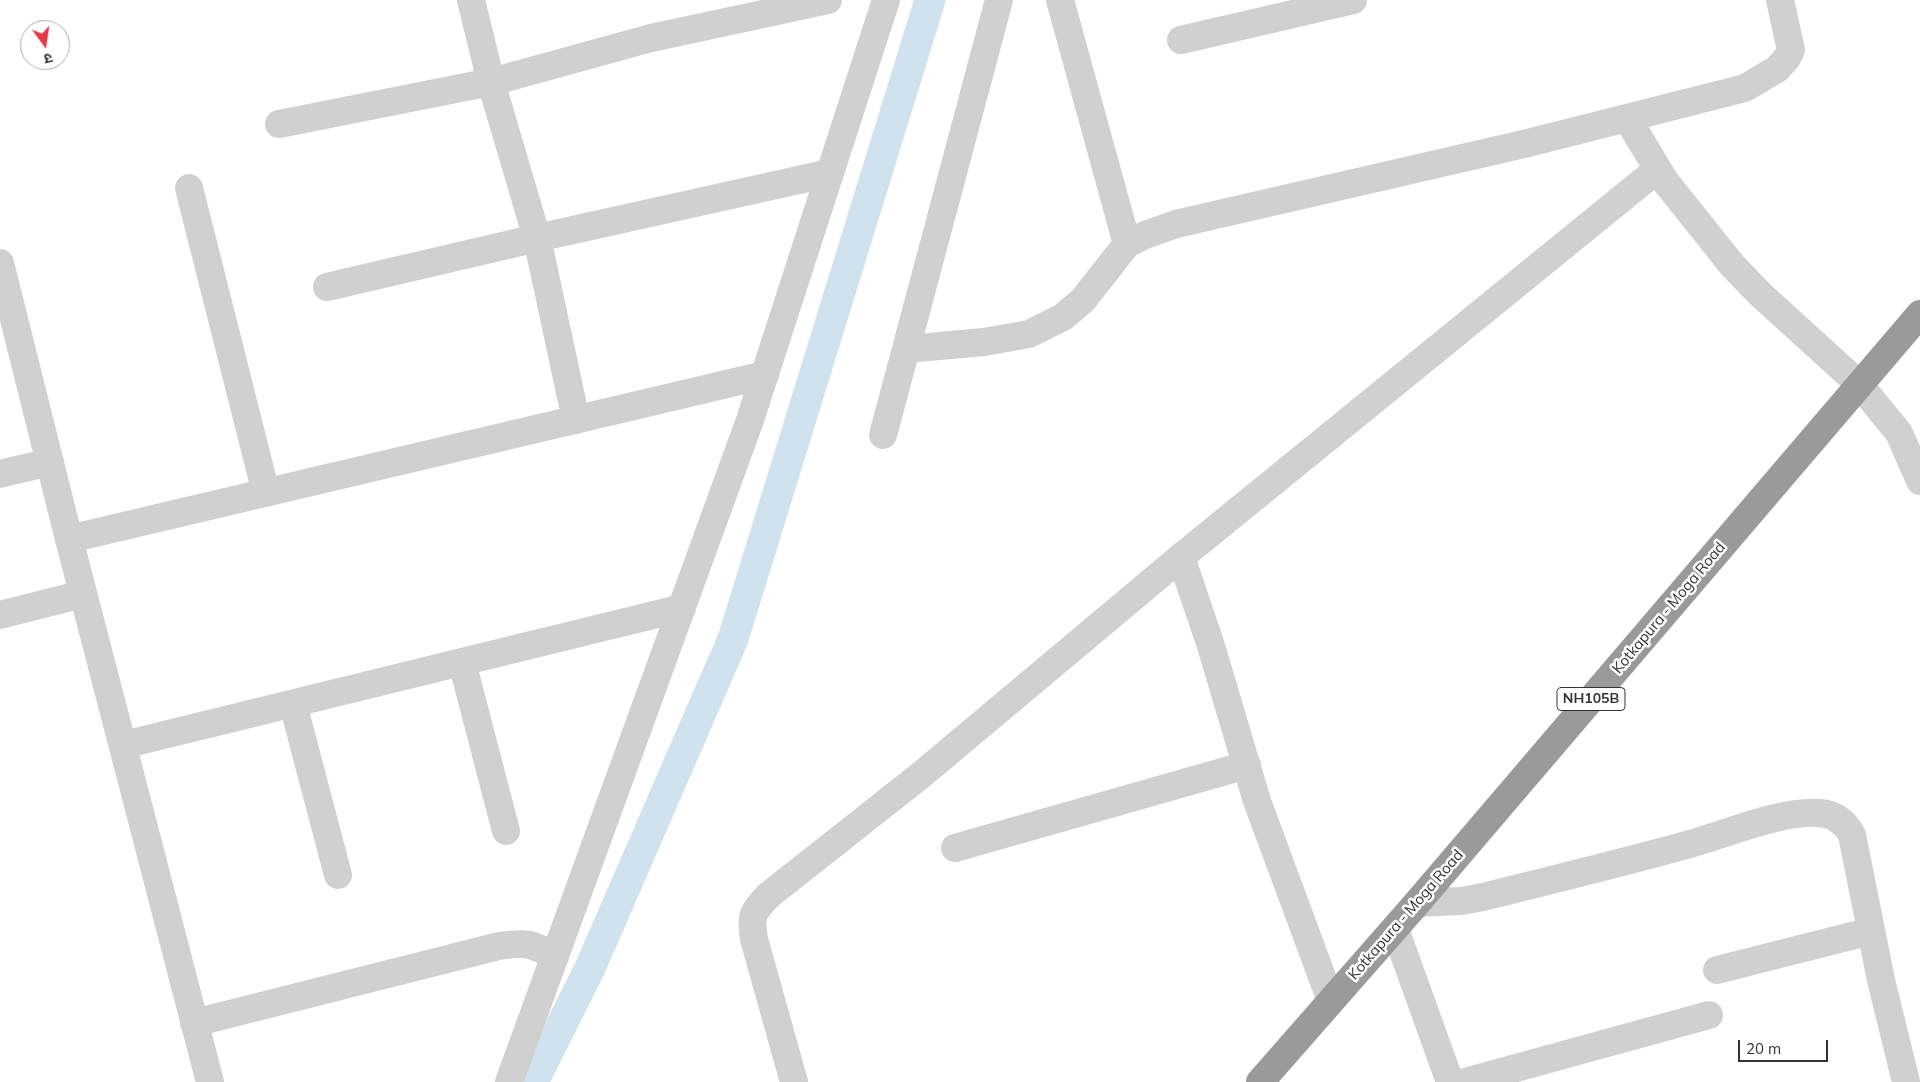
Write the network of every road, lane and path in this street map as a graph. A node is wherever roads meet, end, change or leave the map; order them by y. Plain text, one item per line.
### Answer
1 (471, 0) edge
2 (828, 0) edge
3 (886, 0) edge
4 (999, 0) edge
5 (1060, 0) edge
6 (1352, 0) edge
7 (1780, 0) edge
8 (1181, 40) dead end
9 (491, 82) junction
10 (1627, 118) junction
11 (279, 124) dead end
12 (1658, 169) junction
13 (830, 173) junction
14 (189, 188) dead end
15 (537, 238) junction
16 (1127, 244) junction
17 (0, 263) edge
18 (327, 287) dead end
19 (1920, 314) edge
20 (8, 333) edge
21 (906, 349) junction
22 (765, 375) junction
23 (1859, 384) junction
24 (576, 420) junction
25 (883, 435) dead end
26 (50, 462) junction
27 (0, 474) edge
28 (1920, 481) edge
29 (266, 493) junction
30 (69, 539) junction
31 (1182, 557) junction
32 (83, 594) junction
33 (682, 608) junction
34 (0, 615) edge
35 (462, 662) junction
36 (293, 704) junction
37 (122, 746) junction
38 (1247, 765) junction
39 (506, 831) dead end
40 (955, 848) dead end
41 (338, 875) dead end
42 (1417, 903) junction
43 (1395, 929) junction
44 (1872, 931) junction
45 (556, 957) junction
46 (1717, 970) dead end
47 (1331, 1001) junction
48 (1708, 1014) dead end
49 (194, 1023) junction
50 (210, 1082) edge
51 (509, 1082) edge
52 (794, 1082) edge
53 (1260, 1082) edge
54 (1450, 1082) edge
55 (1465, 1082) edge
56 (1906, 1082) edge

1 - 9 street
2 - 9 street
3 - 13 street
4 - 21 street
5 - 16 street
6 - 8 street
7 - 10 street
9 - 11 street
9 - 15 street
10 - 12 street
10 - 16 street
12 - 23 street
12 - 31 street
13 - 15 street
13 - 22 street
14 - 29 street
15 - 18 street
15 - 24 street
16 - 21 street
17 - 20 street
19 - 23 highway, Kotkapura - Moga Road / NH105B
20 - 26 street
21 - 25 street
22 - 24 street
22 - 33 street
23 - 28 street
23 - 42 highway, Kotkapura - Moga Road / NH105B
24 - 29 street
26 - 27 street
26 - 30 street
29 - 30 street
30 - 32 street
31 - 38 street
31 - 52 street
32 - 34 street
32 - 37 street
33 - 35 street
33 - 45 street
35 - 36 street
35 - 39 street
36 - 37 street
36 - 41 street
37 - 49 street
38 - 40 street
38 - 47 street
42 - 43 highway, Kotkapura - Moga Road / NH105B
42 - 44 street
43 - 47 highway, Kotkapura - Moga Road / NH105B
43 - 54 street
44 - 46 street
44 - 56 street
45 - 49 street
45 - 51 street
47 - 53 highway, Kotkapura - Moga Road / NH105B
48 - 55 street
49 - 50 street

